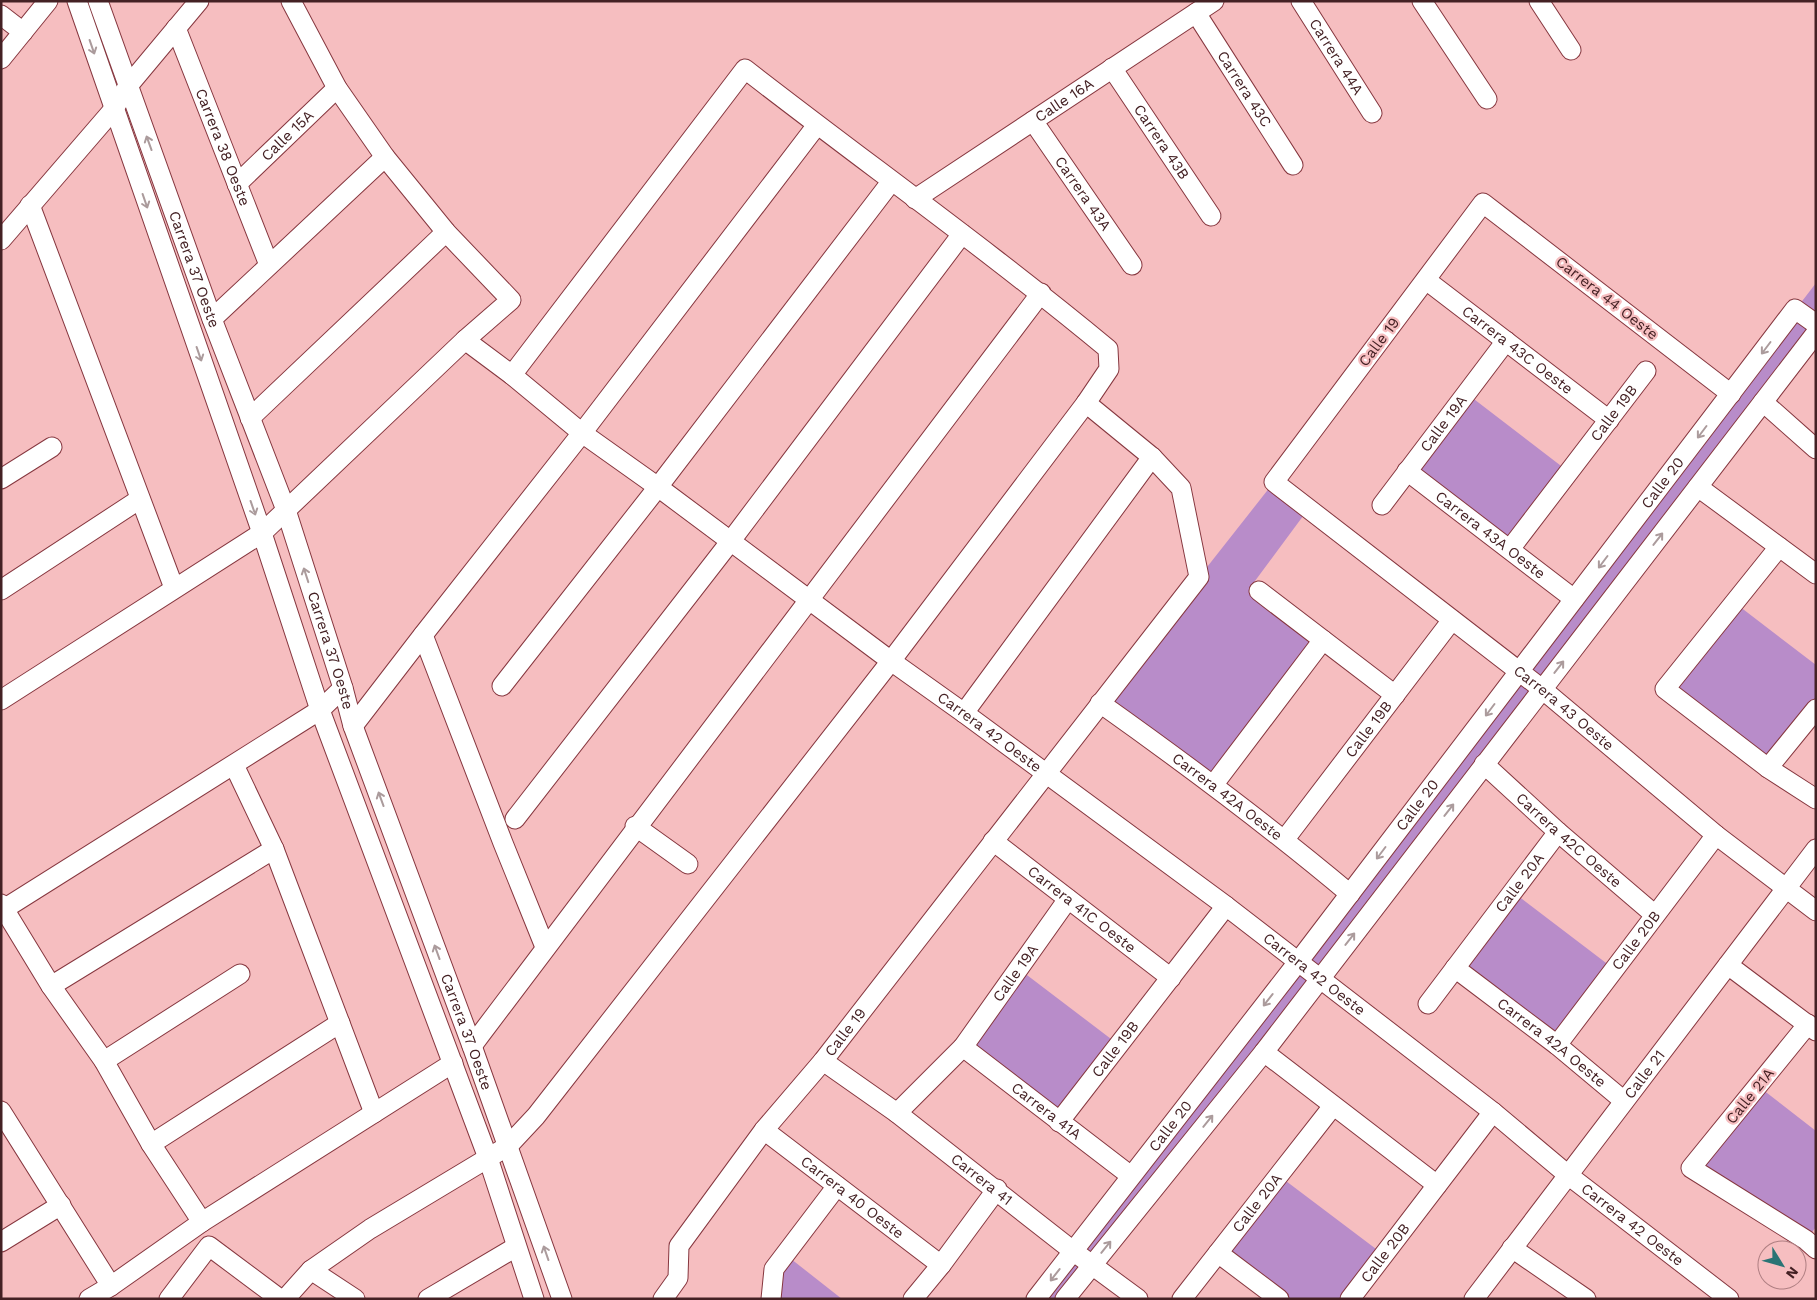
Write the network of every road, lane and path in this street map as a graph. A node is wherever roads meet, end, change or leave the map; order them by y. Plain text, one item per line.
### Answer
1 (48, 1) edge
2 (77, 1) edge
3 (98, 1) edge
4 (199, 1) edge
5 (291, 1) edge
6 (1214, 1) edge
7 (1300, 1) edge
8 (1422, 1) edge
9 (1539, 1) edge
10 (1196, 13) junction
11 (1, 15) edge
12 (176, 28) junction
13 (23, 32) junction
14 (1570, 50) dead end
15 (1, 59) edge
16 (1112, 68) junction
17 (128, 86) junction
18 (337, 88) junction
19 (1487, 99) dead end
20 (113, 110) junction
21 (1372, 114) dead end
22 (1033, 121) junction
23 (817, 125) junction
24 (386, 157) junction
25 (1293, 165) dead end
26 (891, 182) junction
27 (237, 184) junction
28 (915, 199) junction
29 (1484, 203) joint
30 (30, 205) junction
31 (1211, 216) dead end
32 (446, 232) junction
33 (962, 234) junction
34 (1, 240) edge
35 (270, 265) junction
36 (1132, 265) dead end
37 (1426, 280) junction
38 (1041, 293) junction
39 (212, 319) junction
40 (1816, 324) edge
41 (1816, 333) edge
42 (465, 340) junction
43 (1506, 341) junction
44 (1646, 371) dead end
45 (512, 375) junction
46 (1731, 394) junction
47 (1762, 402) junction
48 (1086, 403) junction
49 (250, 418) junction
50 (1609, 420) junction
51 (582, 433) junction
52 (52, 447) dead end
53 (1816, 449) edge
54 (1152, 457) junction
55 (1407, 471) junction
56 (1, 479) edge
57 (1274, 482) joint
58 (658, 487) junction
59 (1698, 487) junction
60 (140, 499) junction
61 (1382, 505) dead end
62 (286, 510) junction
63 (262, 533) junction
64 (730, 542) junction
65 (1779, 548) junction
66 (1510, 549) junction
67 (1816, 574) edge
68 (174, 588) junction
69 (1, 590) edge
70 (1258, 591) dead end
71 (1574, 599) junction
72 (809, 601) junction
73 (1452, 620) junction
74 (423, 635) junction
75 (1323, 640) junction
76 (891, 662) junction
77 (1519, 672) junction
78 (502, 686) dead end
79 (343, 688) junction
80 (1542, 689) junction
81 (1395, 695) junction
82 (1, 700) edge
83 (1100, 703) junction
84 (1816, 709) edge
85 (320, 710) junction
86 (964, 712) junction
87 (354, 726) junction
88 (1484, 764) junction
89 (234, 765) junction
90 (1768, 768) junction
91 (1045, 774) junction
92 (1214, 784) junction
93 (1816, 799) edge
94 (515, 819) dead end
95 (635, 826) junction
96 (1558, 832) junction
97 (1716, 835) junction
98 (1285, 839) junction
99 (993, 842) junction
100 (1816, 849) edge
101 (274, 850) junction
102 (688, 864) dead end
103 (1785, 889) junction
104 (1350, 894) junction
105 (1068, 899) junction
106 (3, 906) edge
107 (1226, 906) junction
108 (1816, 911) edge
109 (1655, 915) junction
110 (546, 948) junction
111 (1298, 962) junction
112 (1728, 964) junction
113 (1455, 968) junction
114 (240, 974) dead end
115 (1171, 978) junction
116 (1320, 978) junction
117 (51, 986) junction
118 (1428, 1004) dead end
119 (340, 1023) junction
120 (1812, 1028) edge
121 (1557, 1045) junction
122 (472, 1046) junction
123 (963, 1047) junction
124 (1264, 1052) junction
125 (104, 1060) junction
126 (823, 1061) junction
127 (452, 1063) junction
128 (1624, 1102) junction
129 (1333, 1106) junction
130 (1, 1111) edge
131 (1493, 1112) junction
132 (374, 1113) junction
133 (898, 1113) junction
134 (1060, 1122) junction
135 (764, 1130) junction
136 (7, 1131) edge
137 (150, 1144) junction
138 (508, 1146) junction
139 (488, 1158) junction
140 (1568, 1175) junction
141 (1131, 1176) junction
142 (1437, 1185) junction
143 (837, 1186) junction
144 (997, 1189) junction
145 (61, 1206) junction
146 (202, 1222) junction
147 (1812, 1239) edge
148 (1, 1242) edge
149 (516, 1246) junction
150 (1512, 1248) junction
151 (1074, 1251) junction
152 (1218, 1253) junction
153 (941, 1265) junction
154 (1092, 1265) junction
155 (311, 1270) junction
156 (111, 1286) junction
157 (89, 1299) edge
158 (168, 1299) edge
159 (280, 1299) edge
160 (285, 1299) edge
161 (355, 1299) edge
162 (428, 1299) edge
163 (534, 1299) edge
164 (562, 1299) edge
165 (663, 1299) edge
166 (770, 1299) edge
167 (913, 1299) edge
168 (1036, 1299) edge
169 (1065, 1299) edge
170 (1138, 1299) edge
171 (1182, 1299) edge
172 (1280, 1299) edge
173 (1350, 1299) edge
174 (1474, 1299) edge
175 (1586, 1299) edge
176 (1729, 1299) edge

1 - 13 street
2 -> 20 street, Carrera 37 Oeste
3 - 17 street, Carrera 37 Oeste
4 - 12 street
5 - 18 street
6 - 10 street, Calle 16A
7 - 21 street, Carrera 44A
8 - 19 street
9 - 14 street
10 - 16 street, Calle 16A
10 - 25 street, Carrera 43C
11 - 13 street
12 - 17 street
12 - 27 street, Carrera 38 Oeste
13 - 15 street
16 - 22 street, Calle 16A
16 - 31 street, Carrera 43B
17 - 20 street
39 -> 17 street, Carrera 37 Oeste
18 - 24 street
18 - 27 street, Calle 15A
20 - 30 street
20 -> 63 street, Carrera 37 Oeste
22 - 28 street, Calle 16A
22 - 36 street, Carrera 43A
23 - 26 street
23 - 45 street
23 - 51 street
24 - 32 street
24 - 35 street
26 - 28 street
26 - 58 street
27 - 35 street, Carrera 38 Oeste
28 - 33 street
29 - 37 street, Calle 19
29 - 46 street, Carrera 44 Oeste
30 - 34 street
30 - 60 street
32 - 42 street
32 - 49 street
33 - 38 street
33 - 64 street
35 - 39 street
37 - 43 street, Carrera 43C Oeste
37 - 57 street, Calle 19
38 - 48 street
38 - 72 street
39 - 49 street, Carrera 37 Oeste
40 -> 46 street, Calle 20
41 - 47 street, Calle 20
42 - 45 street, Carrera 42 Oeste
42 - 62 street
43 - 50 street, Carrera 43C Oeste
43 - 55 street, Calle 19A
44 - 50 street, Calle 19B
45 - 51 street, Carrera 42 Oeste
46 -> 71 street, Calle 20
47 - 53 street
47 - 59 street, Calle 20
48 - 54 street, Calle 19
48 - 76 street
49 - 62 street, Carrera 37 Oeste
50 - 66 street, Calle 19B
51 - 58 street, Carrera 42 Oeste
51 - 74 street
52 - 56 street
54 - 83 street, Calle 19
54 - 86 street
55 - 61 street, Calle 19A
55 - 66 street, Carrera 43A Oeste
57 - 73 street, Carrera 43 Oeste
58 - 64 street, Carrera 42 Oeste
58 - 78 street
59 - 65 street
80 -> 59 street, Calle 20
60 - 68 street
60 - 69 street
62 - 63 street
79 -> 62 street, Carrera 37 Oeste
63 - 68 street
63 - 85 street, Carrera 37 Oeste
64 - 72 street, Carrera 42 Oeste
64 - 94 street
65 - 67 street
65 - 90 street
66 - 71 street, Carrera 43A Oeste
68 - 82 street
70 - 75 street
71 - 77 street, Calle 20
72 - 76 street, Carrera 42 Oeste
72 - 95 street
73 - 77 street, Carrera 43 Oeste
73 - 81 street, Calle 19B
74 - 87 street
74 - 110 street
75 - 81 street
75 - 92 street
76 - 86 street, Carrera 42 Oeste
76 - 138 street
77 - 80 street, Carrera 43 Oeste
77 -> 104 street, Calle 20
79 - 85 street
79 - 87 street, Carrera 37 Oeste
80 - 88 street, Calle 20
80 - 97 street, Carrera 43 Oeste
81 - 98 street, Calle 19B
83 - 91 street, Calle 19
83 - 92 street, Carrera 42A Oeste
84 - 90 street
85 - 89 street
85 - 127 street, Carrera 37 Oeste
86 - 91 street, Carrera 42 Oeste
122 -> 87 street, Carrera 37 Oeste
88 - 96 street, Carrera 42C Oeste
116 -> 88 street, Calle 20
89 - 101 street
89 - 106 street
90 - 93 street
91 - 99 street, Calle 19
91 - 107 street, Carrera 42 Oeste
92 - 98 street, Carrera 42A Oeste
95 - 102 street
95 - 110 street
96 - 109 street, Carrera 42C Oeste
96 - 113 street, Calle 20A
97 - 103 street, Carrera 43 Oeste
97 - 109 street, Calle 20B
98 - 104 street, Carrera 42A Oeste
99 - 105 street, Carrera 41C Oeste
99 - 126 street, Calle 19
100 - 103 street, Calle 21
101 - 117 street
101 - 119 street
103 - 108 street, Carrera 43 Oeste
103 - 112 street, Calle 21
104 - 111 street, Calle 20
105 - 115 street, Carrera 41C Oeste
105 - 123 street, Calle 19A
106 - 117 street
107 - 111 street, Carrera 42 Oeste
107 - 115 street, Calle 19B
109 - 121 street, Calle 20B
110 - 122 street
111 - 116 street, Carrera 42 Oeste
111 -> 141 street, Calle 20
112 - 120 street
112 - 128 street, Calle 21
113 - 118 street, Calle 20A
113 - 121 street, Carrera 42A Oeste
114 - 125 street
115 - 134 street, Calle 19B
116 - 124 street, Calle 20
116 - 131 street, Carrera 42 Oeste
117 - 125 street
119 - 132 street
119 - 137 street
120 - 147 street, Calle 21A
121 - 128 street, Carrera 42A Oeste
122 - 138 street, Carrera 37 Oeste
123 - 133 street, Calle 19A
123 - 134 street, Carrera 41A
124 - 129 street
154 -> 124 street, Calle 20
125 - 137 street
126 - 133 street, Carrera 41
126 - 135 street, Calle 19
127 - 132 street
127 - 139 street, Carrera 37 Oeste
128 - 140 street, Calle 21
129 - 142 street
129 - 152 street, Calle 20A
130 - 136 street
131 - 140 street, Carrera 42 Oeste
131 - 142 street, Calle 20B
132 - 146 street
133 - 144 street, Carrera 41
134 - 141 street, Carrera 41A
135 - 143 street, Carrera 40 Oeste
135 - 165 street, Calle 19
136 - 145 street
137 - 146 street
138 - 139 street
164 -> 138 street, Carrera 37 Oeste
139 - 149 street, Carrera 37 Oeste
139 - 155 street
140 - 150 street, Calle 21
140 - 176 street, Carrera 42 Oeste
141 - 151 street, Calle 20
142 - 173 street, Calle 20B
143 - 153 street, Carrera 40 Oeste
143 - 166 street
144 - 151 street, Carrera 41
144 - 153 street
145 - 148 street
145 - 156 street
146 - 156 street
149 - 162 street
149 - 163 street, Carrera 37 Oeste
150 - 174 street, Calle 21
150 - 175 street
151 - 154 street, Carrera 41
151 -> 168 street, Calle 20
152 - 171 street, Calle 20A
152 - 172 street
153 - 167 street
154 - 169 street, Calle 20
154 - 170 street, Carrera 41
155 - 160 street
155 - 161 street
156 - 157 street
158 - 159 street

